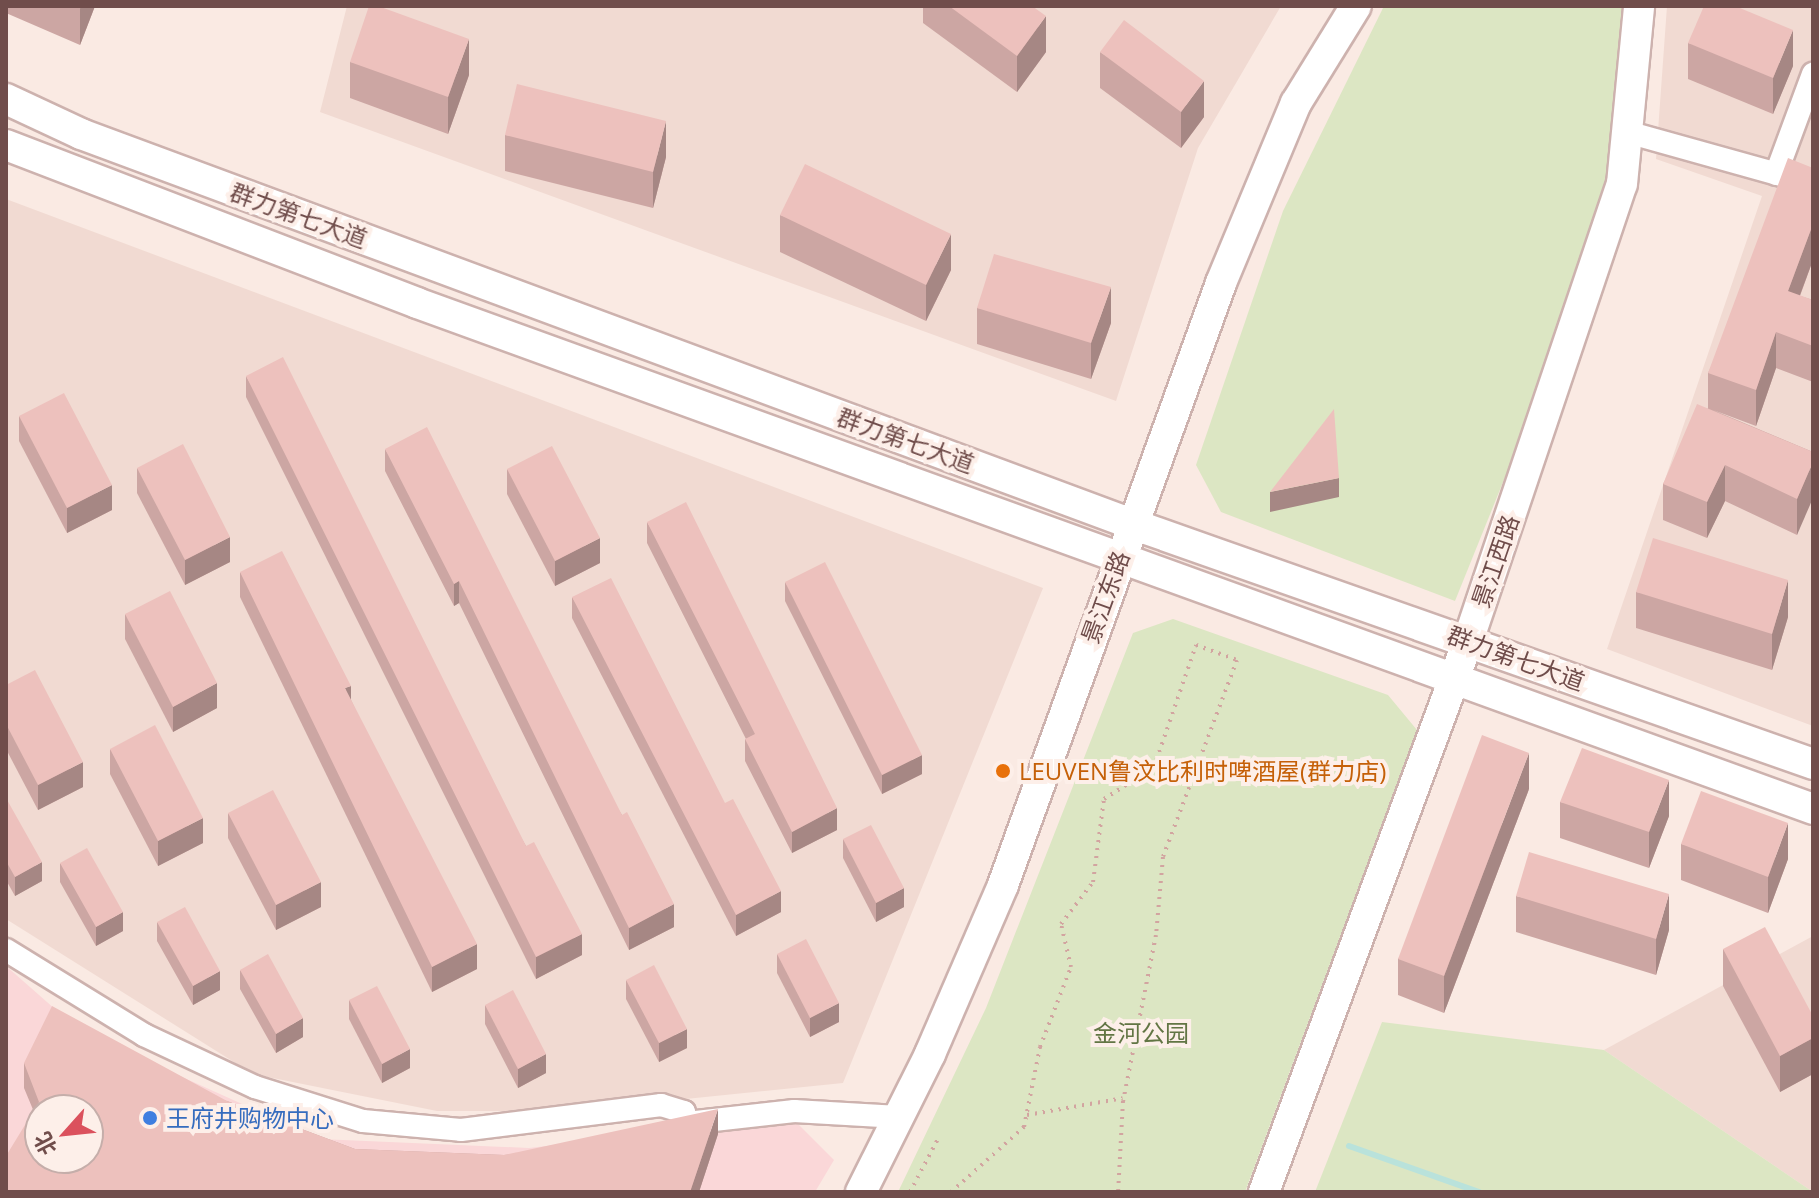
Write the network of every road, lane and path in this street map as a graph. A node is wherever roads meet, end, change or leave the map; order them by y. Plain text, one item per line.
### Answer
1 (1356, 6) edge
2 (1639, 6) edge
3 (1813, 74) edge
4 (6, 99) edge
5 (1627, 132) junction
6 (6, 145) edge
7 (1776, 174) junction
8 (1813, 184) edge
9 (1132, 524) junction
10 (1119, 558) junction
11 (1468, 641) junction
12 (1454, 678) junction
13 (1813, 764) edge
14 (1813, 809) edge
15 (6, 950) edge
16 (1124, 1098) junction
17 (1027, 1115) junction
18 (899, 1117) junction
19 (939, 1137) dead end
20 (861, 1192) edge
21 (910, 1192) edge
22 (951, 1192) edge
23 (1118, 1192) edge
24 (1264, 1192) edge

1 - 9 main road, 景江东路
2 - 5 main road, 景江西路
3 - 7 street
4 - 9 main road, 群力第七大道
5 - 7 street
5 - 11 main road, 景江西路
6 - 10 main road, 群力第七大道
7 - 8 street
9 - 10 main road, 景江东路
9 - 11 main road, 群力第七大道
10 - 12 main road, 群力第七大道
10 - 18 main road, 景江东路
11 - 12 main road, 景江西路
11 - 13 main road, 群力第七大道
12 - 14 main road, 群力第七大道
12 - 24 main road, 景江西路
15 - 18 street
16 - 17 path
16 - 17 path
16 - 23 path
17 - 22 path
18 - 20 main road, 景江东路
19 - 21 path

